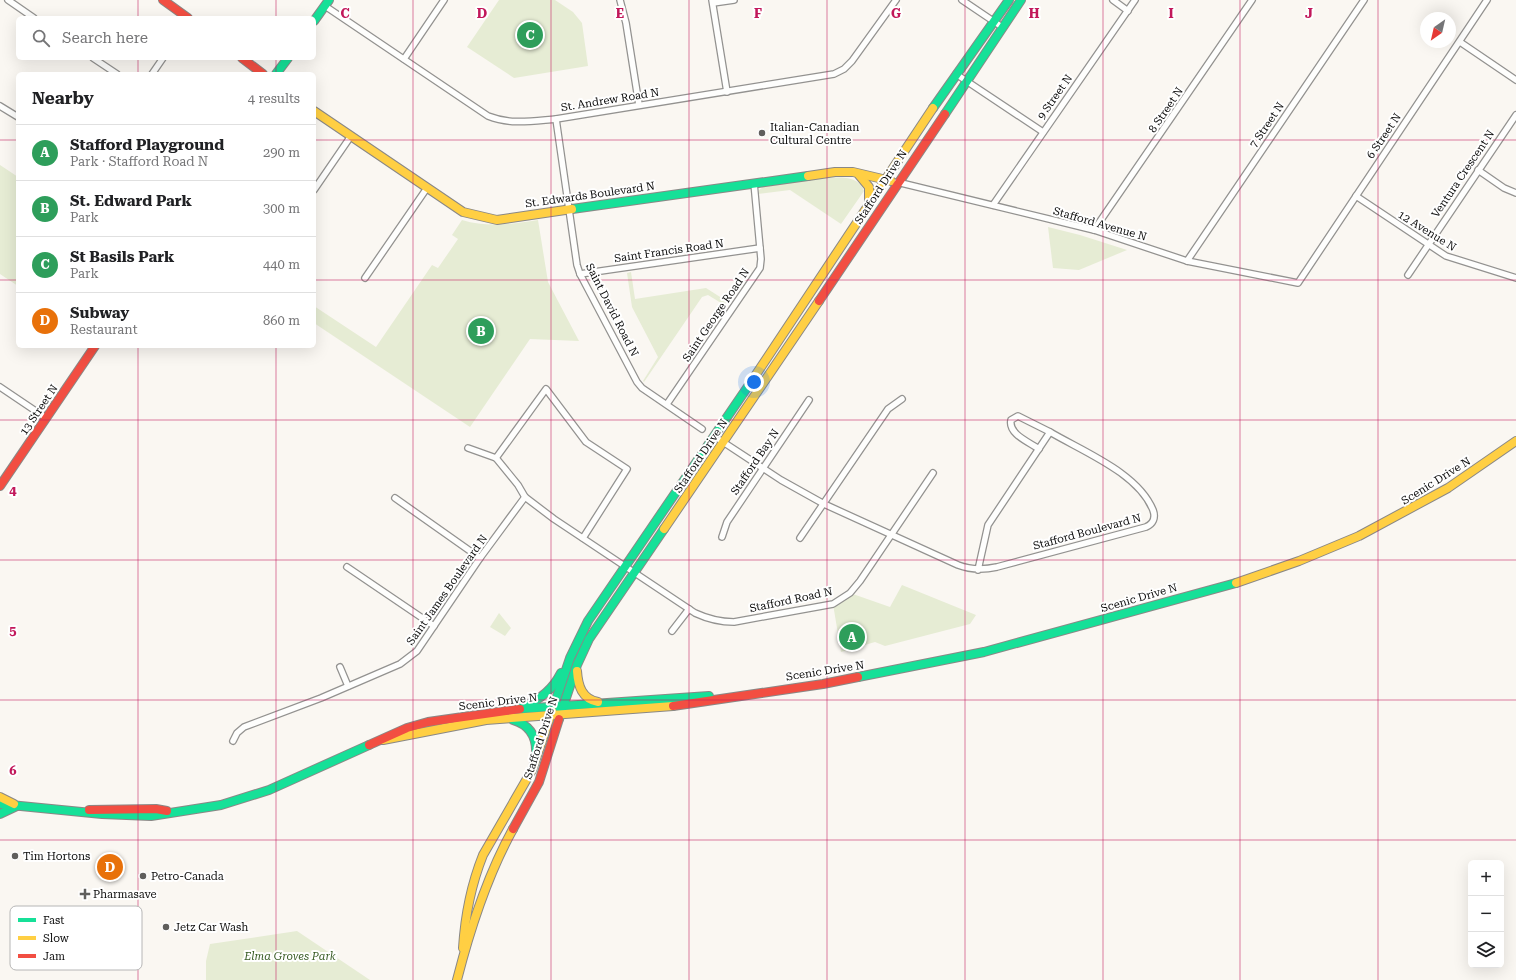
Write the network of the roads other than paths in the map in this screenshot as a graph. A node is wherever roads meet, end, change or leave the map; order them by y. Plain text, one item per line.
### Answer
1 (8, 0) edge
2 (163, 0) edge
3 (444, 0) edge
4 (620, 0) edge
5 (734, 0) edge
6 (896, 0) edge
7 (962, 0) edge
8 (1010, 0) edge
9 (1020, 0) edge
10 (1112, 0) edge
11 (1135, 0) edge
12 (1252, 0) edge
13 (1364, 0) edge
14 (1488, 0) edge
15 (713, 2) edge
16 (327, 3) edge
17 (1128, 11) junction
18 (31, 16) edge
19 (185, 16) edge
20 (316, 18) edge
21 (994, 22) junction
22 (1002, 27) junction
23 (1460, 42) junction
24 (404, 59) junction
25 (96, 60) edge
26 (162, 60) edge
27 (245, 60) edge
28 (286, 60) edge
29 (114, 72) edge
30 (153, 72) edge
31 (261, 72) edge
32 (278, 72) edge
33 (956, 74) junction
34 (965, 80) junction
35 (1516, 80) edge
36 (727, 92) junction
37 (639, 105) junction
38 (0, 106) edge
39 (316, 113) edge
40 (1516, 115) edge
41 (16, 116) edge
42 (556, 119) junction
43 (1043, 132) junction
44 (351, 136) junction
45 (1478, 170) junction
46 (853, 172) junction
47 (887, 179) junction
48 (897, 182) junction
49 (754, 183) junction
50 (316, 187) edge
51 (427, 188) junction
52 (1516, 193) edge
53 (1356, 196) junction
54 (993, 205) junction
55 (868, 207) junction
56 (569, 209) junction
57 (1094, 230) junction
58 (1427, 245) junction
59 (760, 248) junction
60 (1187, 261) junction
61 (580, 274) junction
62 (1408, 275) dead end
63 (365, 278) dead end
64 (1516, 278) edge
65 (1298, 283) joint
66 (94, 348) edge
67 (0, 387) edge
68 (902, 399) dead end
69 (809, 400) dead end
70 (667, 404) junction
71 (46, 418) junction
72 (702, 429) dead end
73 (1050, 432) junction
74 (715, 437) junction
75 (1516, 441) edge
76 (724, 442) junction
77 (468, 448) dead end
78 (1039, 448) junction
79 (496, 458) junction
80 (763, 468) junction
81 (933, 473) dead end
82 (0, 486) edge
83 (525, 496) junction
84 (395, 498) dead end
85 (824, 504) junction
86 (892, 535) junction
87 (722, 537) dead end
88 (583, 538) junction
89 (800, 538) dead end
90 (480, 558) junction
91 (347, 567) dead end
92 (626, 567) junction
93 (978, 570) junction
94 (636, 572) junction
95 (689, 609) junction
96 (434, 626) junction
97 (672, 631) dead end
98 (570, 658) junction
99 (577, 665) junction
100 (340, 667) dead end
101 (348, 686) junction
102 (738, 695) junction
103 (607, 703) junction
104 (554, 707) junction
105 (510, 710) junction
106 (562, 710) junction
107 (552, 715) junction
108 (507, 718) junction
109 (384, 740) junction
110 (233, 741) dead end
111 (532, 770) junction
112 (0, 797) edge
113 (0, 804) edge
114 (18, 806) junction
115 (0, 814) edge
116 (463, 956) junction
117 (457, 980) edge

1 - 18 street
2 - 19 main road
3 - 24 street
4 - 37 street
5 - 15 street
6 - 36 street, St. Andrew Road N
7 - 21 street
8 - 21 main road, Stafford Drive N
9 - 22 main road, Stafford Drive N
10 - 17 street
11 - 17 street, 9 Street N
12 - 57 street, 8 Street N
13 - 60 street, 7 Street N
14 - 23 street, 6 Street N
15 - 36 street
16 - 20 main road
16 - 24 street, St. Andrew Road N
17 - 43 street, 9 Street N
21 - 22 street
21 - 33 main road, Stafford Drive N
22 - 34 main road, Stafford Drive N
23 - 35 street
23 - 53 street, 6 Street N
24 - 42 street, St. Andrew Road N
25 - 29 street
26 - 30 street
27 - 31 main road
28 - 32 main road
33 - 34 street
33 - 47 main road, Stafford Drive N
34 - 43 street
34 - 48 main road, Stafford Drive N
36 - 37 street, St. Andrew Road N
37 - 42 street, St. Andrew Road N
38 - 41 street
39 - 44 main road, St. Edwards Boulevard N
40 - 45 street, Ventura Crescent N
42 - 56 street, Saint David Road N
43 - 54 street, 9 Street N
44 - 50 street
44 - 51 main road, St. Edwards Boulevard N
45 - 52 street
45 - 58 street, Ventura Crescent N
46 - 47 main road, St. Edwards Boulevard N
46 - 49 main road, St. Edwards Boulevard N
46 - 55 main road
47 - 48 main road, St. Edwards Boulevard N
47 - 55 main road, Stafford Drive N
48 - 54 street, Stafford Avenue N
48 - 76 main road, Stafford Drive N
49 - 56 main road, St. Edwards Boulevard N
49 - 59 street, Saint George Road N
51 - 56 main road, St. Edwards Boulevard N
51 - 63 street
53 - 58 street, 12 Avenue N
53 - 65 street, 6 Street N
54 - 57 street, Stafford Avenue N
55 - 74 main road, Stafford Drive N
56 - 61 street, Saint David Road N
57 - 60 street, Stafford Avenue N
58 - 62 street, Ventura Crescent N
58 - 64 street, 12 Avenue N
59 - 61 street, Saint Francis Road N
59 - 70 street, Saint George Road N
60 - 65 street, Stafford Avenue N
61 - 70 street, Saint David Road N
66 - 71 main road, 13 Street N
67 - 71 street
68 - 85 street
69 - 80 street, Stafford Bay N
70 - 72 street, Saint David Road N
71 - 82 main road, 13 Street N
73 - 78 street
73 - 78 street, Stafford Boulevard N
73 - 93 street, Stafford Boulevard N
74 - 76 street, Stafford Boulevard N
74 - 92 main road, Stafford Drive N
75 - 102 main road, Scenic Drive N
76 - 80 street, Stafford Boulevard N
76 - 94 main road, Stafford Drive N
77 - 79 street
78 - 93 street
79 - 83 street
79 - 88 street
80 - 85 street, Stafford Boulevard N
80 - 87 street, Stafford Bay N
81 - 86 street
83 - 88 street
83 - 90 street, Saint James Boulevard N
84 - 90 street
85 - 86 street, Stafford Boulevard N
85 - 89 street
86 - 93 street, Stafford Boulevard N
86 - 95 street, Stafford Road N
88 - 92 street
90 - 96 street, Saint James Boulevard N
91 - 96 street
92 - 94 street, Stafford Road N
92 - 98 main road, Stafford Drive N
94 - 95 street, Stafford Road N
94 - 99 main road, Stafford Drive N
95 - 97 street
96 - 101 street, Saint James Boulevard N
98 - 104 main road, Stafford Drive N
98 - 105 main road
99 - 103 main road
99 - 106 main road, Stafford Drive N
100 - 101 street
101 - 110 street, Saint James Boulevard N
102 - 103 main road, Scenic Drive N
102 - 106 main road, Scenic Drive N
103 - 106 main road, Scenic Drive N
104 - 105 main road, Scenic Drive N
104 - 106 main road, Scenic Drive N
104 - 107 main road, Stafford Drive N
105 - 109 main road, Scenic Drive N
106 - 107 main road, Scenic Drive N
106 - 116 main road, Stafford Drive N
107 - 108 main road, Scenic Drive N
107 - 111 main road, Stafford Drive N
108 - 109 main road, Scenic Drive N
108 - 111 main road
109 - 114 main road, Scenic Drive N
111 - 116 main road, Stafford Drive N
112 - 114 main road
113 - 114 main road, Scenic Drive N
114 - 115 main road
116 - 117 main road, Stafford Drive N

